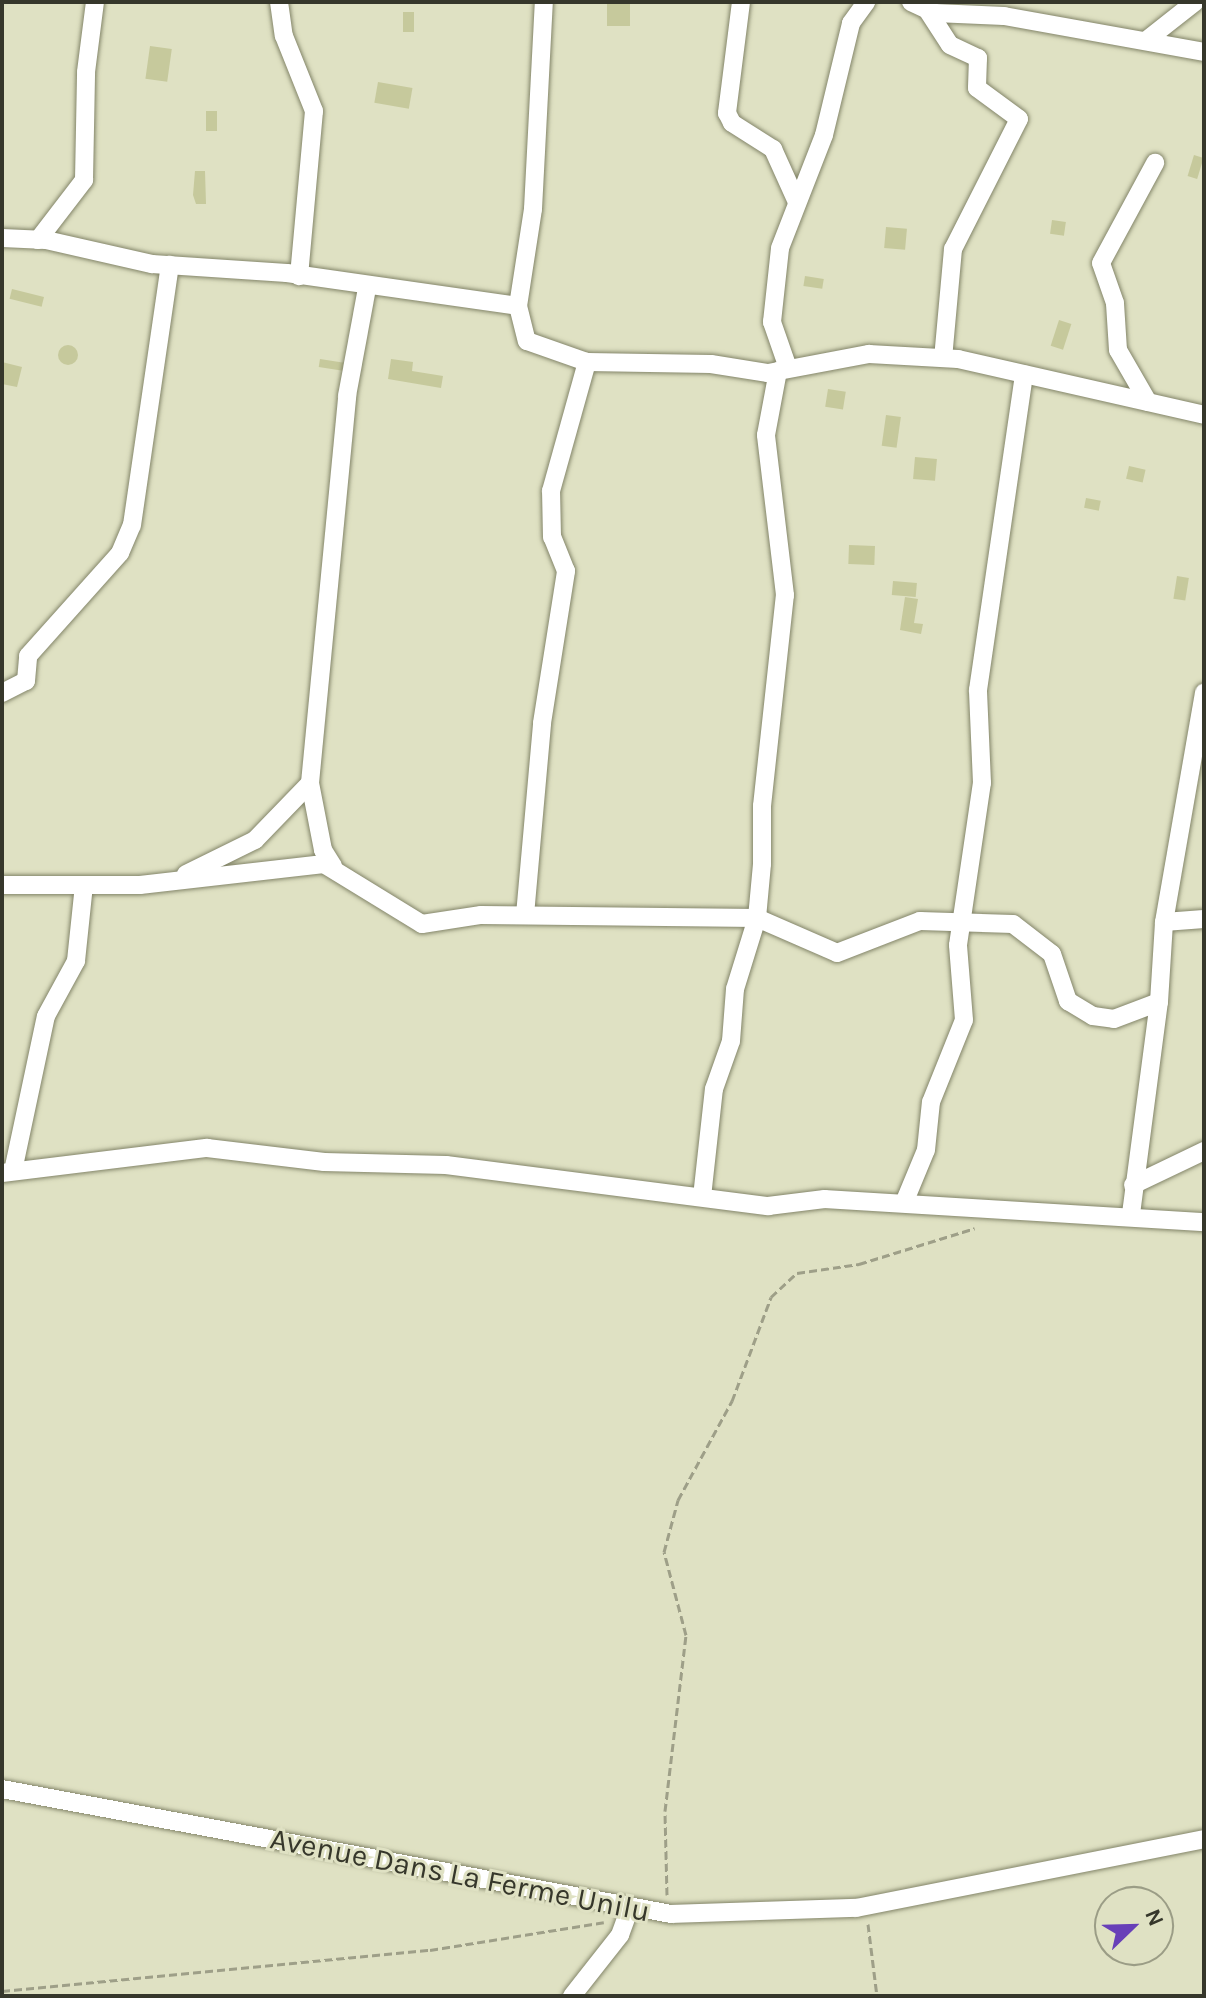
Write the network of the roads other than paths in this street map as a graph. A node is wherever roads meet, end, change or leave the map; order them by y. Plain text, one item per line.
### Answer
1 (95, 2) edge
2 (279, 2) edge
3 (544, 2) edge
4 (741, 2) edge
5 (866, 2) edge
6 (1195, 2) edge
7 (920, 6) edge
8 (1148, 39) junction
9 (1204, 52) edge
10 (1155, 163) dead end
11 (796, 200) junction
12 (2, 238) edge
13 (38, 240) junction
14 (170, 265) junction
15 (299, 276) junction
16 (367, 288) junction
17 (518, 306) junction
18 (943, 358) junction
19 (587, 362) junction
20 (783, 370) junction
21 (1024, 374) junction
22 (1148, 402) junction
23 (1204, 415) edge
24 (1204, 692) edge
25 (2, 693) edge
26 (310, 783) junction
27 (333, 866) junction
28 (173, 881) junction
29 (2, 885) edge
30 (84, 885) junction
31 (525, 915) junction
32 (757, 918) junction
33 (1204, 919) edge
34 (963, 922) junction
35 (1164, 922) junction
36 (1159, 1002) junction
37 (1204, 1151) edge
38 (7, 1172) edge
39 (1133, 1185) junction
40 (702, 1197) junction
41 (904, 1203) junction
42 (1131, 1214) junction
43 (1204, 1222) edge
44 (2, 1789) edge
45 (1204, 1839) edge
46 (624, 1909) junction
47 (572, 1996) edge

1 - 13 street
2 - 15 street
3 - 17 street
4 - 11 street
5 - 11 street
6 - 8 street
7 - 8 street
7 - 18 street
8 - 9 street
10 - 22 street
11 - 20 street
12 - 13 street
13 - 14 street
14 - 15 street
14 - 25 street
15 - 16 street
16 - 17 street
16 - 26 street
17 - 19 street
18 - 20 street
18 - 21 street
19 - 20 street
19 - 31 street
20 - 32 street
21 - 22 street
21 - 34 street
22 - 23 street
24 - 35 street
26 - 27 street
26 - 28 street
27 - 28 street
27 - 31 street
28 - 30 street
29 - 30 street
30 - 38 street
31 - 32 street
32 - 34 street
32 - 40 street
33 - 35 street
34 - 36 street
34 - 41 street
35 - 36 street
36 - 39 street
37 - 39 street
38 - 40 street
39 - 42 street
40 - 41 street
41 - 42 street
42 - 43 street
44 - 46 street, Avenue Dans La Ferme Unilu
45 - 46 street, Avenue Dans La Ferme Unilu
46 - 47 street

